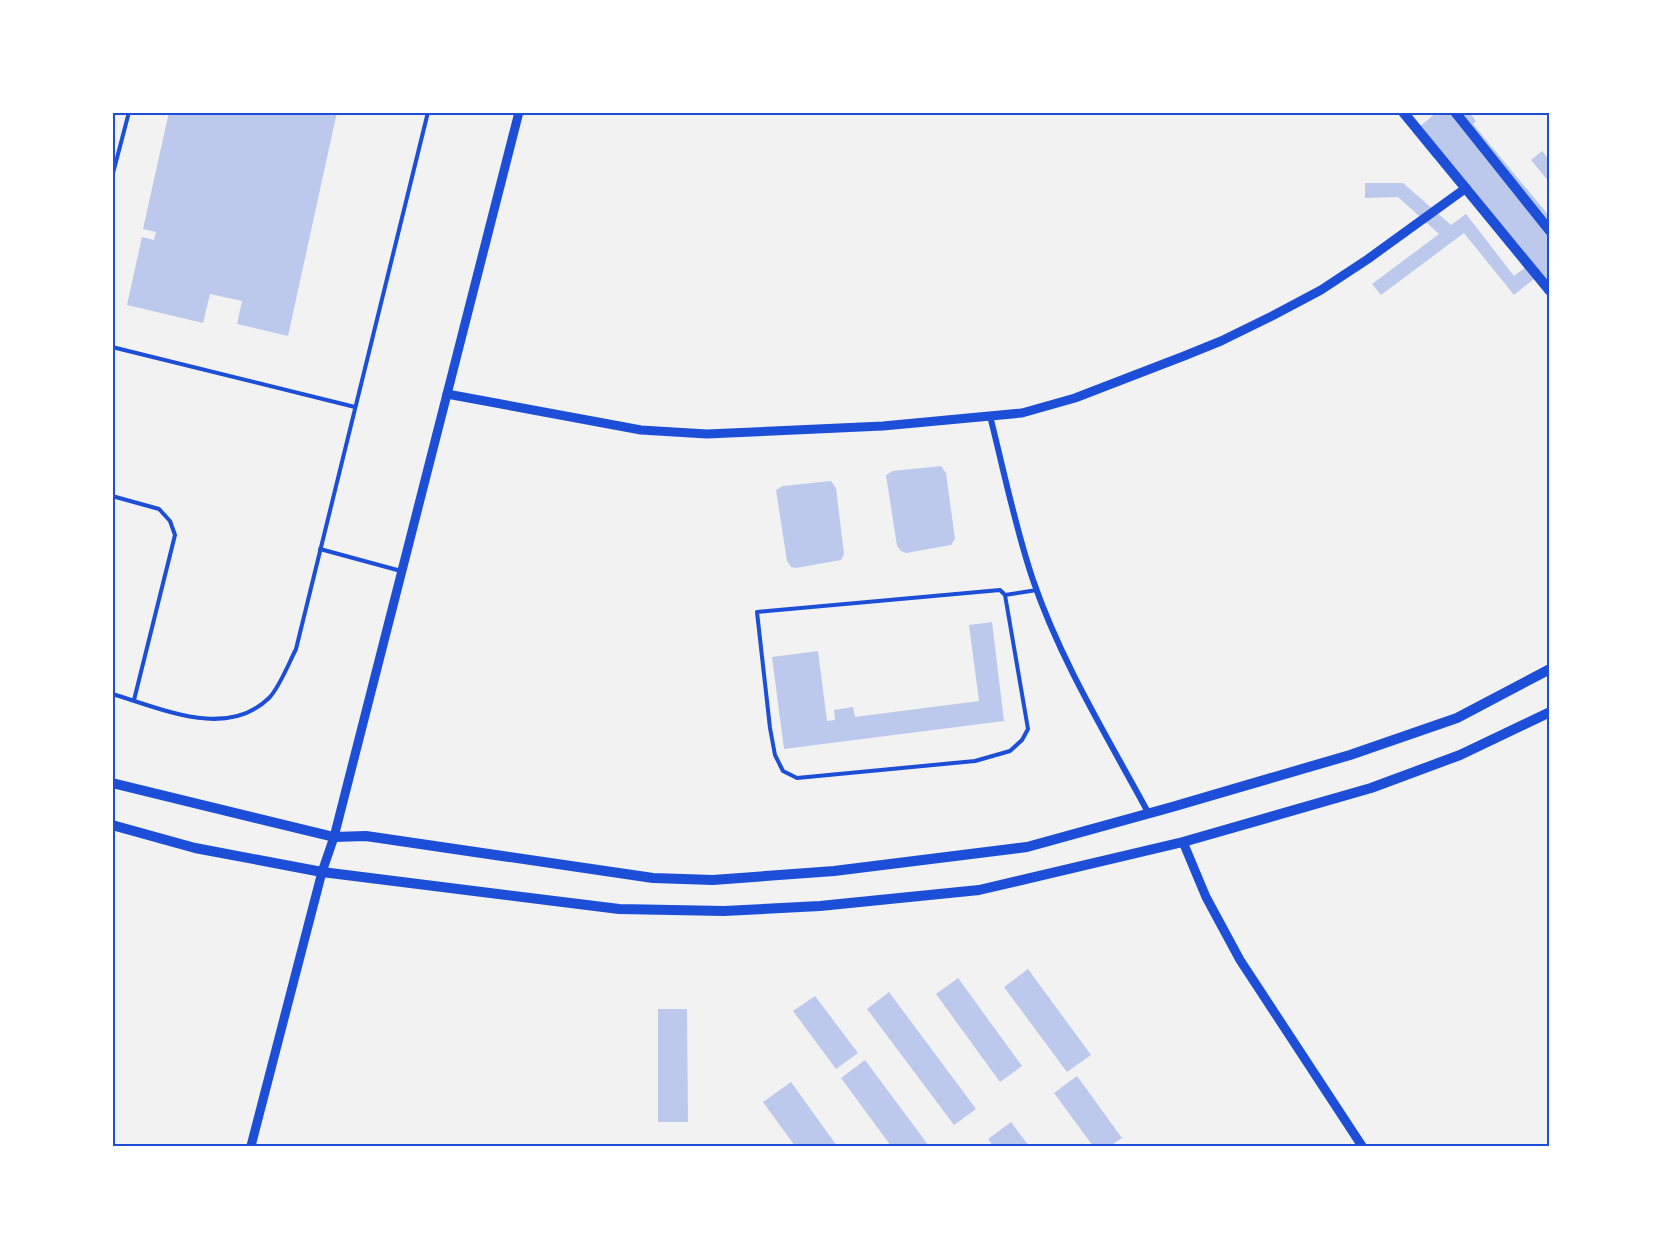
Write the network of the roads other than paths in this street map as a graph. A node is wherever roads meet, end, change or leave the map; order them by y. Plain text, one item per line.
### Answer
1 (129, 112) edge
2 (428, 112) edge
3 (519, 112) edge
4 (1403, 112) edge
5 (1455, 112) edge
6 (112, 177) edge
7 (1466, 188) junction
8 (1550, 231) edge
9 (1550, 291) edge
10 (112, 346) edge
11 (447, 394) junction
12 (356, 407) junction
13 (990, 416) junction
14 (112, 496) edge
15 (321, 549) junction
16 (402, 571) junction
17 (1037, 590) junction
18 (1005, 595) junction
19 (1550, 669) edge
20 (112, 694) edge
21 (134, 700) junction
22 (1550, 712) edge
23 (112, 783) edge
24 (1149, 814) junction
25 (112, 825) edge
26 (334, 837) junction
27 (1184, 842) junction
28 (322, 872) junction
29 (251, 1146) edge
30 (1362, 1146) edge

1 - 6 lane
2 - 12 lane
3 - 11 street
4 - 7 main road
5 - 8 main road
7 - 9 main road
7 - 13 street
10 - 12 lane
11 - 13 street
11 - 16 street
12 - 15 lane
13 - 17 street
14 - 21 lane
15 - 16 lane
15 - 21 lane
16 - 26 street
17 - 18 lane
17 - 24 street
18 - 18 lane
19 - 24 main road
20 - 21 lane
22 - 27 main road
23 - 26 main road
24 - 26 main road
25 - 28 main road
26 - 28 street
27 - 28 main road
27 - 30 street
28 - 29 street

